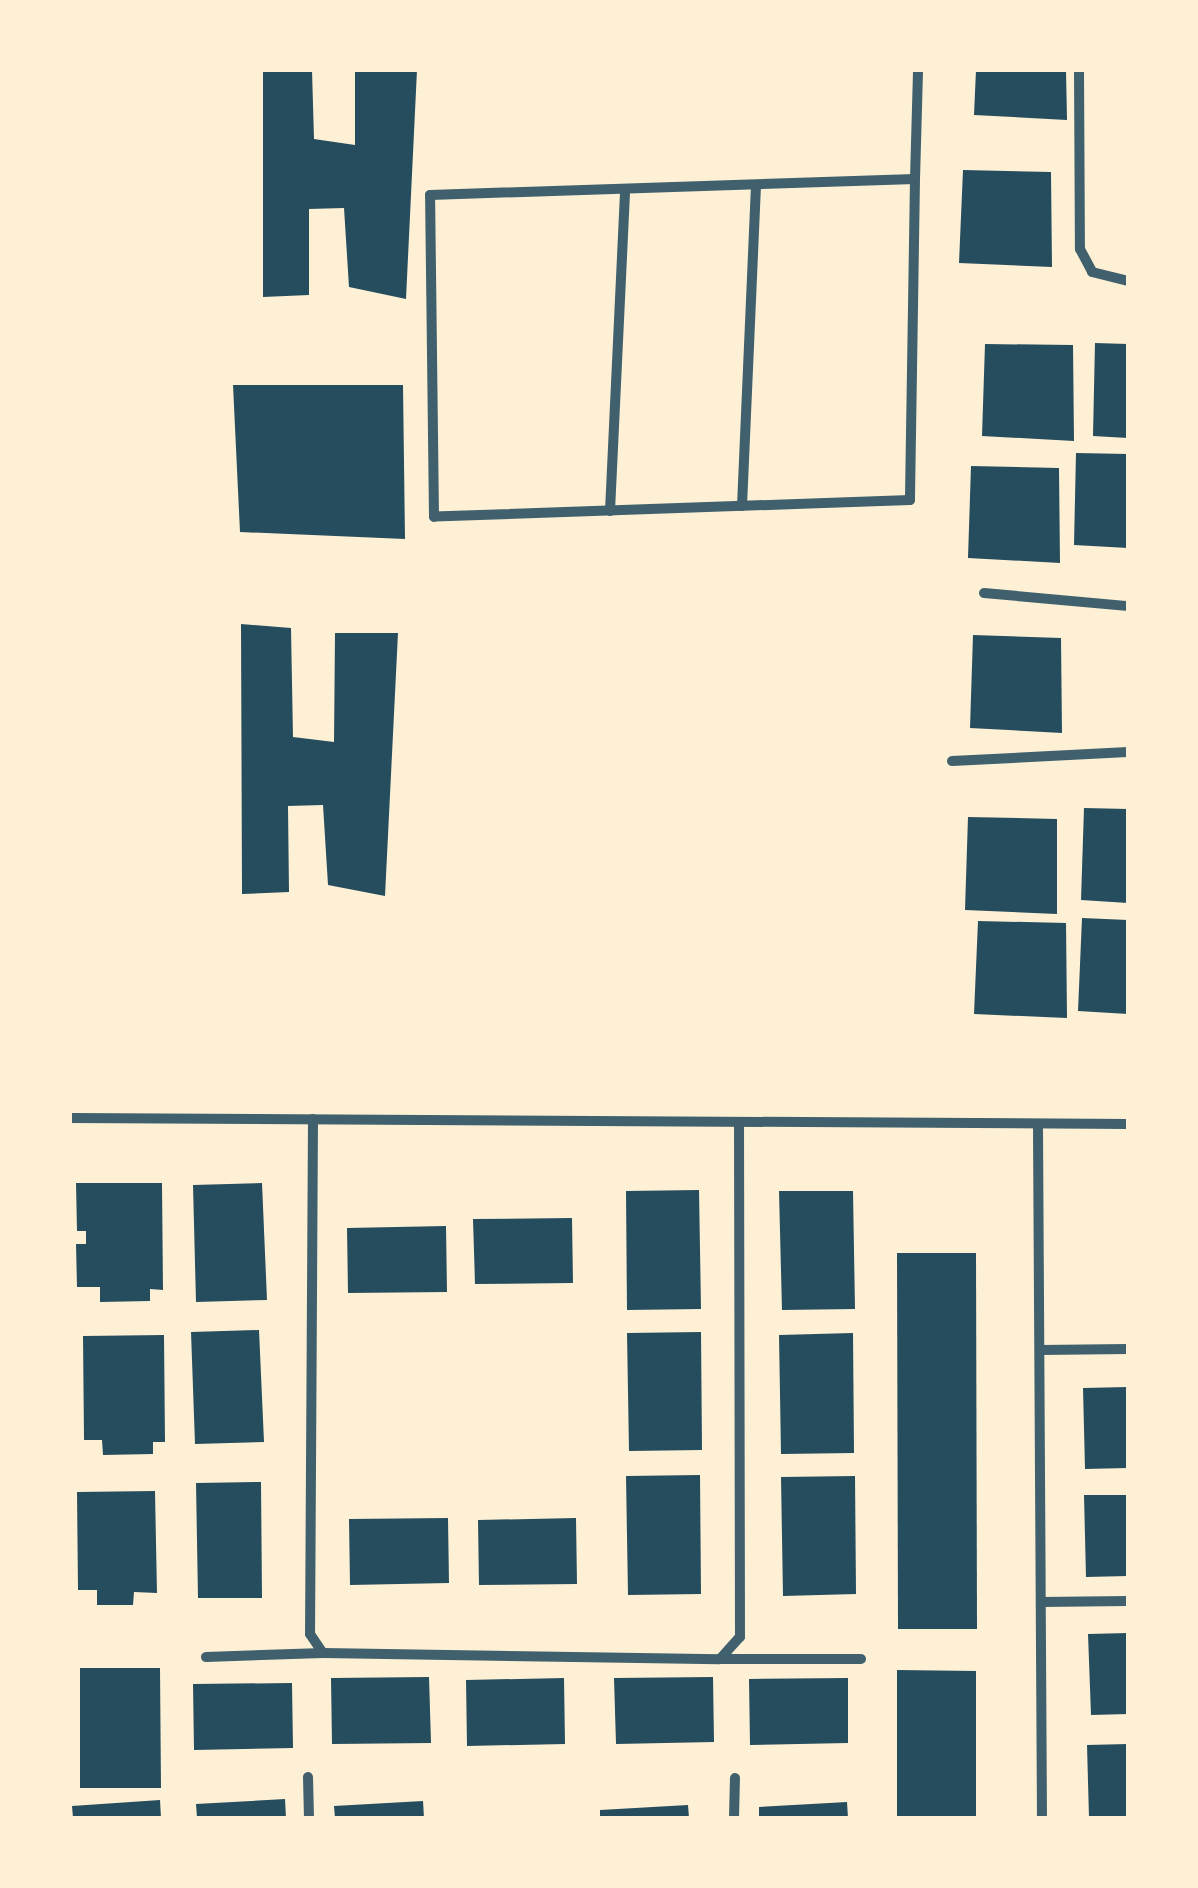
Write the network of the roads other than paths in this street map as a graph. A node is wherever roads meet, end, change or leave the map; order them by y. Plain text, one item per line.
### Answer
1 (918, 70) edge
2 (1079, 70) edge
3 (915, 180) junction
4 (756, 185) junction
5 (625, 189) junction
6 (1128, 280) edge
7 (742, 506) junction
8 (610, 511) junction
9 (984, 594) dead end
10 (1128, 606) edge
11 (1128, 752) edge
12 (952, 761) dead end
13 (70, 1118) edge
14 (313, 1118) junction
15 (739, 1122) junction
16 (1128, 1124) edge
17 (1038, 1126) junction
18 (1128, 1349) edge
19 (1040, 1350) junction
20 (1128, 1601) edge
21 (1041, 1602) junction
22 (323, 1653) junction
23 (206, 1657) dead end
24 (862, 1658) dead end
25 (720, 1659) junction
26 (308, 1777) dead end
27 (735, 1778) dead end
28 (309, 1818) edge
29 (734, 1818) edge
30 (1042, 1818) edge

1 - 3 street
2 - 6 street
3 - 4 street
3 - 7 street
4 - 5 street
4 - 7 street
5 - 8 street
5 - 8 street
7 - 8 street
9 - 10 street
11 - 12 street
13 - 14 street
14 - 15 street
14 - 22 street
15 - 17 street
15 - 25 street
16 - 17 street
17 - 19 street
18 - 19 street
19 - 21 street
20 - 21 street
21 - 30 street
22 - 23 street
22 - 25 street
24 - 25 street
26 - 28 street
27 - 29 street

